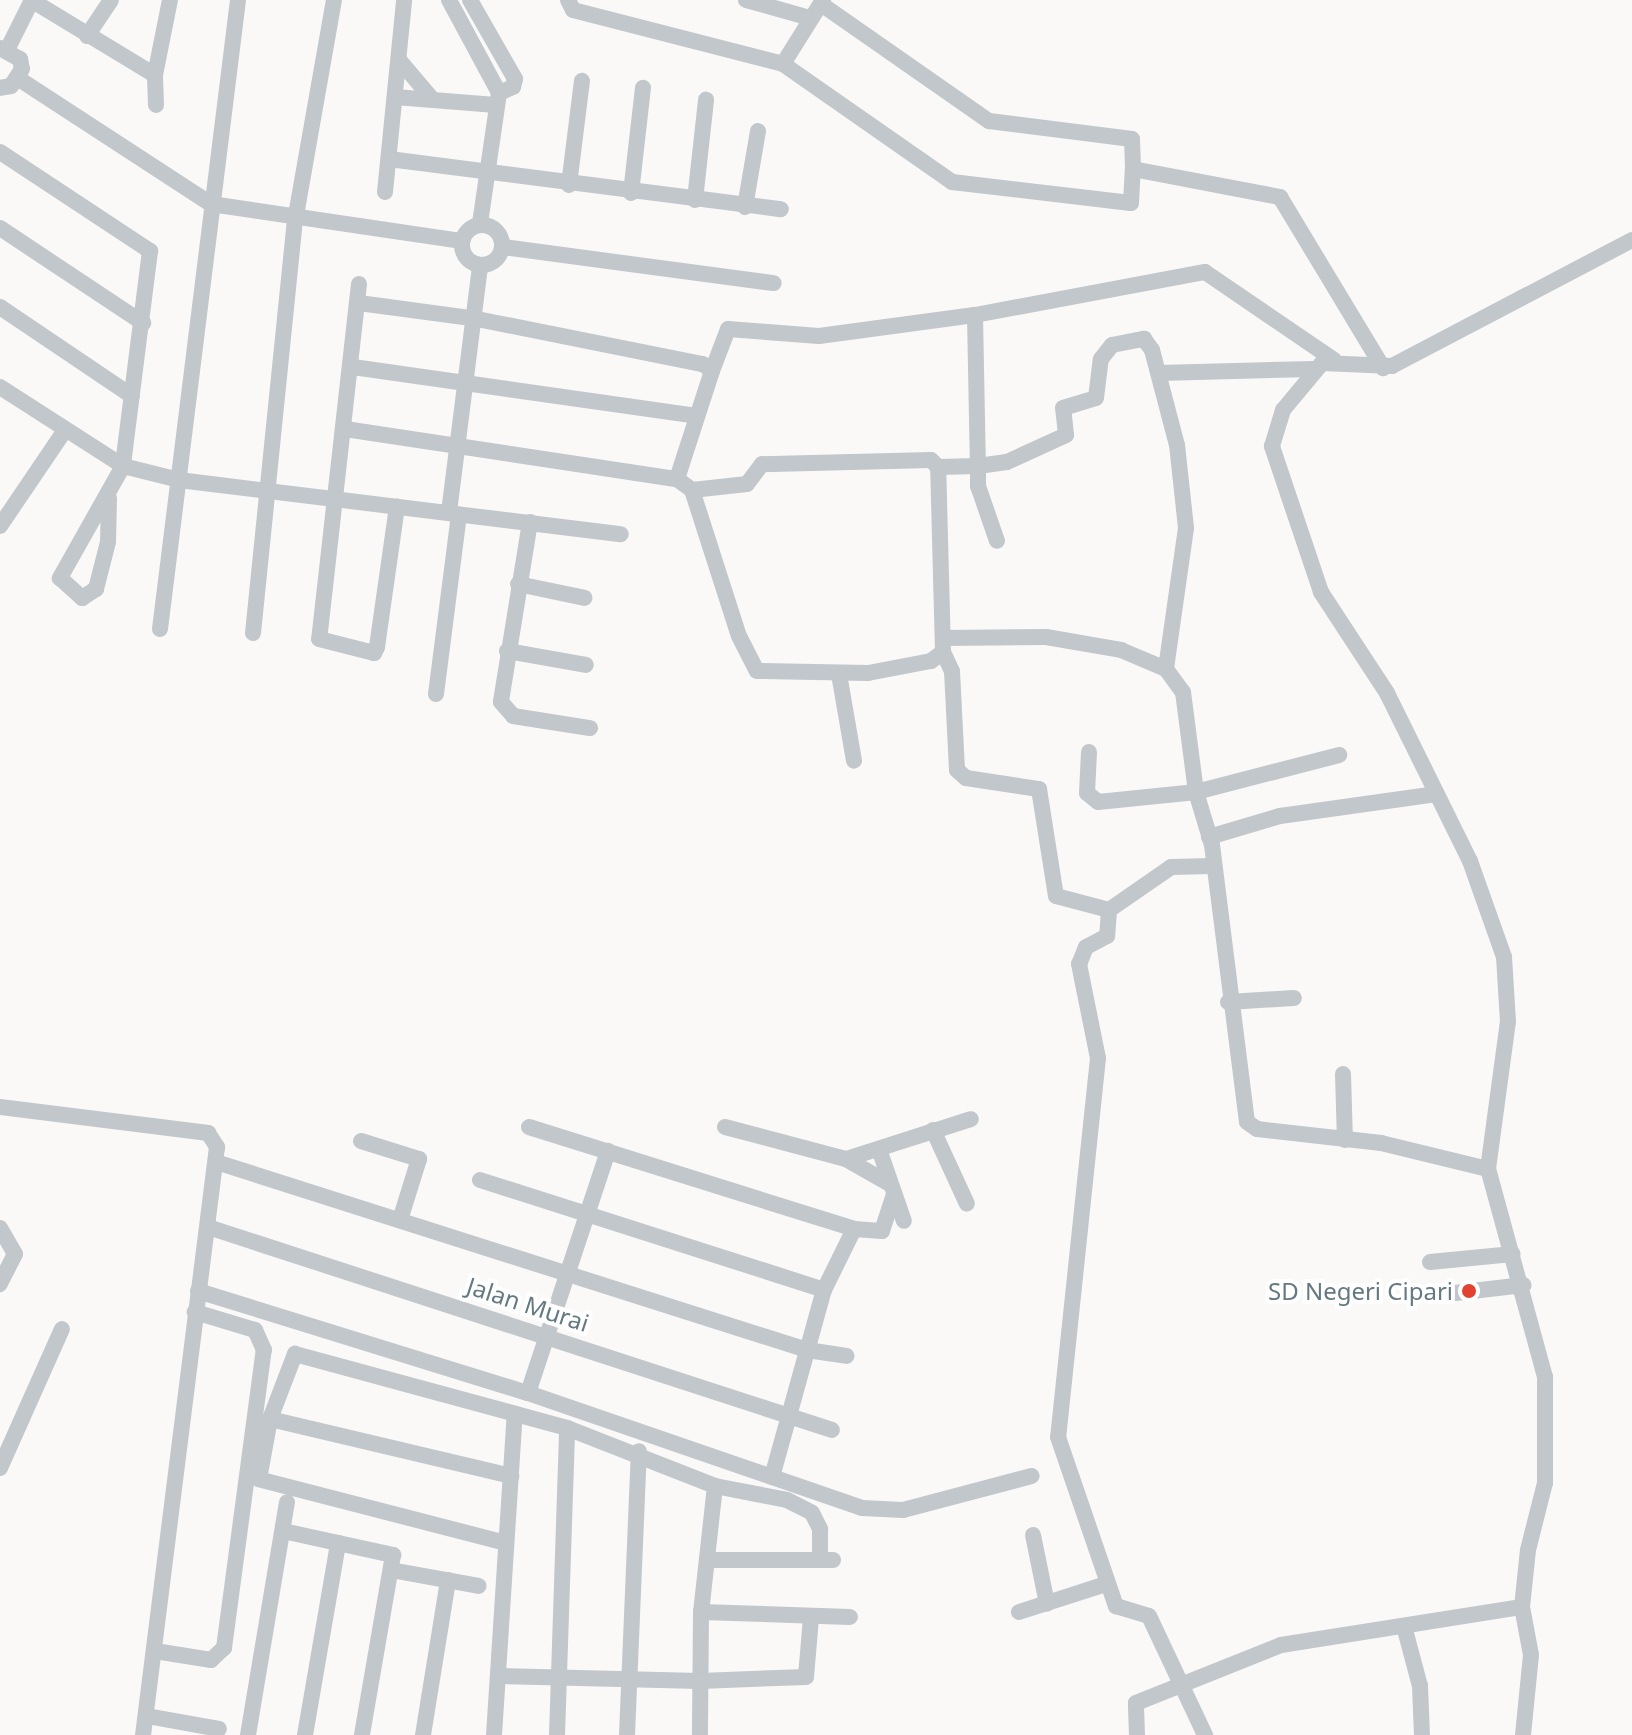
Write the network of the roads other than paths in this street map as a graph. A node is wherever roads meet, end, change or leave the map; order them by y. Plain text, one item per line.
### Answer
1 (32, 0) edge
2 (111, 0) edge
3 (170, 0) edge
4 (238, 0) edge
5 (334, 0) edge
6 (404, 0) edge
7 (449, 0) edge
8 (470, 0) edge
9 (568, 0) edge
10 (746, 0) edge
11 (822, 2) edge
12 (810, 18) junction
13 (87, 36) junction
14 (4, 48) edge
15 (399, 60) junction
16 (783, 64) junction
17 (155, 75) junction
18 (19, 79) junction
19 (582, 81) dead end
20 (0, 88) edge
21 (643, 88) dead end
22 (395, 97) junction
23 (497, 99) junction
24 (433, 100) junction
25 (706, 100) dead end
26 (156, 105) dead end
27 (761, 142) dead end
28 (0, 152) edge
29 (389, 159) junction
30 (1133, 169) junction
31 (489, 170) junction
32 (569, 185) junction
33 (385, 192) dead end
34 (631, 193) junction
35 (695, 200) junction
36 (211, 204) junction
37 (745, 207) junction
38 (781, 209) dead end
39 (295, 221) junction
40 (480, 224) junction
41 (0, 228) edge
42 (1632, 240) edge
43 (462, 241) junction
44 (503, 247) junction
45 (480, 265) junction
46 (774, 283) dead end
47 (359, 284) dead end
48 (359, 303) junction
49 (0, 307) edge
50 (975, 315) junction
51 (477, 319) junction
52 (143, 323) junction
53 (1334, 360) junction
54 (353, 367) junction
55 (1383, 368) junction
56 (1314, 369) junction
57 (712, 371) junction
58 (1159, 373) junction
59 (468, 384) junction
60 (5, 390) edge
61 (132, 396) junction
62 (0, 409) edge
63 (697, 416) junction
64 (345, 429) junction
65 (65, 430) junction
66 (457, 445) junction
67 (123, 466) junction
68 (978, 466) junction
69 (938, 467) junction
70 (677, 479) junction
71 (179, 480) junction
72 (264, 490) junction
73 (692, 490) junction
74 (335, 496) junction
75 (109, 498) junction
76 (397, 506) junction
77 (454, 513) junction
78 (530, 522) junction
79 (0, 526) edge
80 (621, 534) dead end
81 (997, 541) dead end
82 (518, 584) junction
83 (585, 598) dead end
84 (160, 629) dead end
85 (253, 633) dead end
86 (943, 645) junction
87 (507, 651) junction
88 (586, 665) dead end
89 (1166, 669) junction
90 (839, 674) junction
91 (436, 694) dead end
92 (590, 728) dead end
93 (1089, 752) dead end
94 (1339, 755) dead end
95 (854, 761) dead end
96 (1196, 792) junction
97 (1436, 794) junction
98 (1209, 837) junction
99 (1211, 866) junction
100 (1109, 910) junction
101 (1294, 998) dead end
102 (1228, 1002) junction
103 (1343, 1074) dead end
104 (0, 1107) edge
105 (971, 1119) dead end
106 (529, 1127) dead end
107 (725, 1127) dead end
108 (933, 1130) junction
109 (1345, 1140) junction
110 (361, 1141) dead end
111 (879, 1149) junction
112 (608, 1151) junction
113 (846, 1159) junction
114 (216, 1162) junction
115 (1488, 1169) junction
116 (480, 1180) dead end
117 (891, 1188) junction
118 (967, 1204) dead end
119 (587, 1217) junction
120 (400, 1220) junction
121 (904, 1221) dead end
122 (208, 1227) junction
123 (0, 1228) edge
124 (854, 1229) junction
125 (1513, 1254) junction
126 (1430, 1262) dead end
127 (569, 1273) junction
128 (0, 1284) edge
129 (1524, 1285) junction
130 (824, 1290) junction
131 (198, 1291) junction
132 (1455, 1293) dead end
133 (195, 1312) junction
134 (62, 1329) dead end
135 (548, 1335) junction
136 (807, 1350) junction
137 (847, 1356) dead end
138 (528, 1393) junction
139 (515, 1414) junction
140 (791, 1418) junction
141 (270, 1419) junction
142 (567, 1428) junction
143 (832, 1430) dead end
144 (4, 1449) edge
145 (639, 1451) junction
146 (0, 1468) edge
147 (511, 1476) junction
148 (1032, 1476) dead end
149 (772, 1477) junction
150 (715, 1486) junction
151 (287, 1502) dead end
152 (283, 1531) junction
153 (1033, 1535) dead end
154 (502, 1542) junction
155 (338, 1543) junction
156 (709, 1560) junction
157 (391, 1570) junction
158 (448, 1580) junction
159 (1106, 1584) junction
160 (479, 1586) dead end
161 (1047, 1604) junction
162 (1522, 1607) junction
163 (701, 1612) junction
164 (1019, 1612) dead end
165 (811, 1617) junction
166 (850, 1617) dead end
167 (1404, 1626) junction
168 (155, 1651) junction
169 (498, 1676) junction
170 (559, 1679) junction
171 (628, 1681) junction
172 (700, 1681) junction
173 (1180, 1684) junction
174 (147, 1716) junction
175 (219, 1729) dead end
176 (143, 1735) edge
177 (248, 1735) edge
178 (305, 1735) edge
179 (362, 1735) edge
180 (423, 1735) edge
181 (494, 1735) edge
182 (557, 1735) edge
183 (627, 1735) edge
184 (700, 1735) edge
185 (1137, 1735) edge
186 (1205, 1735) edge
187 (1422, 1735) edge
188 (1523, 1735) edge

1 - 13 street
1 - 14 street
2 - 13 street
3 - 17 street
4 - 36 street
5 - 39 street
6 - 15 street
7 - 23 street
8 - 23 street
9 - 16 street
10 - 12 street
11 - 12 street
11 - 30 street
12 - 16 street
13 - 17 street
14 - 18 street
15 - 22 street
15 - 24 street
16 - 30 street
17 - 26 street
18 - 20 street
18 - 36 street
19 - 32 street
21 - 34 street
22 - 24 street
22 - 29 street
23 - 24 street
23 - 31 street
25 - 35 street
27 - 37 street
28 - 52 street
29 - 31 street
29 - 33 street
30 - 55 street
31 - 32 street
31 - 40 street
32 - 34 street
34 - 35 street
35 - 37 street
36 - 39 street
36 - 71 street
37 - 38 street
39 - 43 street
39 - 72 street
40 - 43 street
40 - 44 street
41 - 52 street
42 - 55 street
43 - 45 street
44 - 45 street
44 - 46 street
45 - 51 street
47 - 48 street
48 - 51 street
48 - 54 street
49 - 61 street
50 - 53 street
50 - 57 street
50 - 68 street
51 - 57 street
51 - 59 street
52 - 61 street
53 - 55 street
53 - 56 street
54 - 59 street
54 - 64 street
56 - 58 street
56 - 97 street
57 - 63 street
58 - 68 street
58 - 89 street
59 - 63 street
59 - 66 street
60 - 62 street
60 - 65 street
61 - 67 street
63 - 70 street
64 - 66 street
64 - 74 street
65 - 67 street
65 - 79 street
66 - 70 street
66 - 77 street
67 - 71 street
67 - 75 street
68 - 69 street
68 - 81 street
69 - 73 street
69 - 86 street
70 - 73 street
71 - 72 street
71 - 84 street
72 - 74 street
72 - 85 street
73 - 90 street
74 - 76 street
74 - 76 street
75 - 75 street
76 - 77 street
77 - 78 street
77 - 91 street
78 - 80 street
78 - 82 street
82 - 83 street
82 - 87 street
86 - 89 street
86 - 90 street
86 - 100 street
87 - 88 street
87 - 92 street
89 - 96 street
90 - 95 street
93 - 96 street
94 - 96 street
96 - 98 street
97 - 98 street
97 - 115 street
98 - 99 street
99 - 100 street
99 - 102 street
100 - 159 street
101 - 102 street
102 - 109 street
103 - 109 street
104 - 114 street
105 - 108 street
106 - 112 street
107 - 113 street
108 - 111 street
108 - 118 street
109 - 115 street
110 - 120 street
111 - 113 street
111 - 117 street
112 - 119 street
112 - 124 street
113 - 117 street
114 - 120 street
114 - 122 street
115 - 125 street
116 - 119 street
117 - 121 street
117 - 124 street
119 - 127 street
119 - 130 street
120 - 127 street
122 - 131 street
122 - 135 street, Jalan Murai
123 - 128 street
124 - 130 street
125 - 126 street
125 - 129 street
127 - 135 street
127 - 136 street
129 - 132 street
129 - 162 street
130 - 136 street
131 - 133 street
131 - 138 street
133 - 168 street
133 - 168 street
134 - 144 street
135 - 138 street
135 - 140 street, Jalan Murai
136 - 137 street
136 - 140 street
138 - 149 street
139 - 141 street
139 - 142 street
139 - 147 street
140 - 143 street, Jalan Murai
140 - 149 street
141 - 147 street
141 - 154 street
142 - 145 street
142 - 170 street
144 - 146 street
145 - 150 street
145 - 171 street
147 - 154 street
148 - 149 street
150 - 156 street
150 - 156 street
151 - 152 street
152 - 155 street
152 - 177 street
153 - 161 street
154 - 169 street
155 - 157 street
155 - 178 street
156 - 163 street
157 - 158 street
157 - 179 street
158 - 160 street
158 - 180 street
159 - 161 street
159 - 173 street
161 - 164 street
162 - 167 street
162 - 188 street
163 - 165 street
163 - 172 street
165 - 166 street
165 - 172 street
167 - 173 street
167 - 187 street
168 - 174 street
169 - 170 street
169 - 181 street
170 - 171 street
170 - 182 street
171 - 172 street
171 - 183 street
172 - 184 street
173 - 185 street
173 - 186 street
174 - 175 street
174 - 176 street

